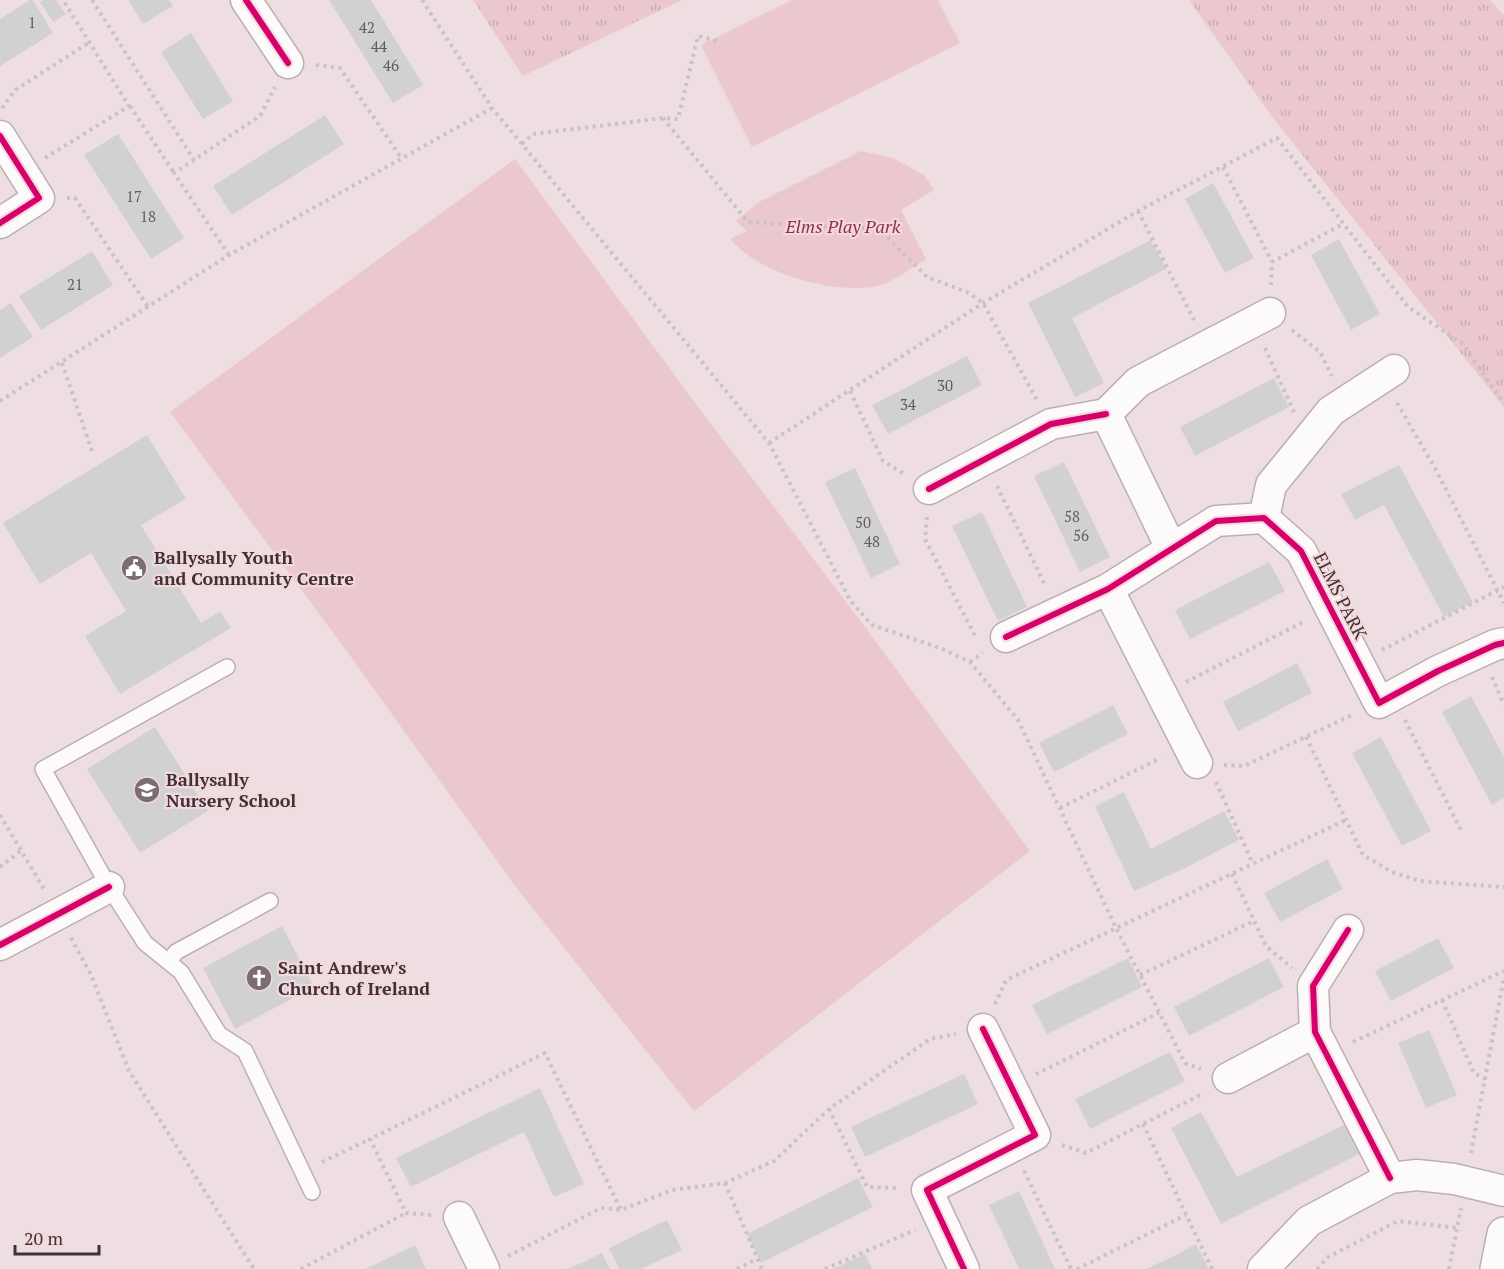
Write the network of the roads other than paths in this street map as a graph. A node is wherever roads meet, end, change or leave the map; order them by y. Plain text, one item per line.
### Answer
1 (246, 0) edge
2 (288, 63) road end
3 (0, 136) edge
4 (0, 223) edge
5 (1262, 318) road end
6 (1388, 374) road end
7 (1106, 414) junction
8 (929, 489) road end
9 (1264, 518) junction
10 (1171, 548) junction
11 (1108, 588) junction
12 (992, 640) road end
13 (1504, 643) edge
14 (227, 668) dead end
15 (1192, 754) road end
16 (109, 887) junction
17 (270, 901) dead end
18 (1347, 930) dead end
19 (0, 945) edge
20 (169, 962) junction
21 (983, 1029) road end
22 (1321, 1043) junction
23 (1228, 1078) road end
24 (1390, 1178) junction
25 (1504, 1191) edge
26 (312, 1192) dead end
27 (459, 1217) road end
28 (1504, 1234) edge
29 (484, 1269) edge
30 (964, 1269) edge
31 (1263, 1269) edge
32 (1497, 1269) edge

1 - 2 street
3 - 4 street
5 - 7 street
6 - 9 street
7 - 8 street
7 - 10 street
9 - 10 street
9 - 13 street, ELMS PARK
10 - 11 street
11 - 12 street
11 - 15 street
14 - 16 lane
16 - 19 street
16 - 20 lane
17 - 20 lane
18 - 22 street
20 - 26 lane
21 - 30 street
22 - 23 street
22 - 24 street
24 - 25 street
24 - 31 street
27 - 29 street
28 - 32 main road

